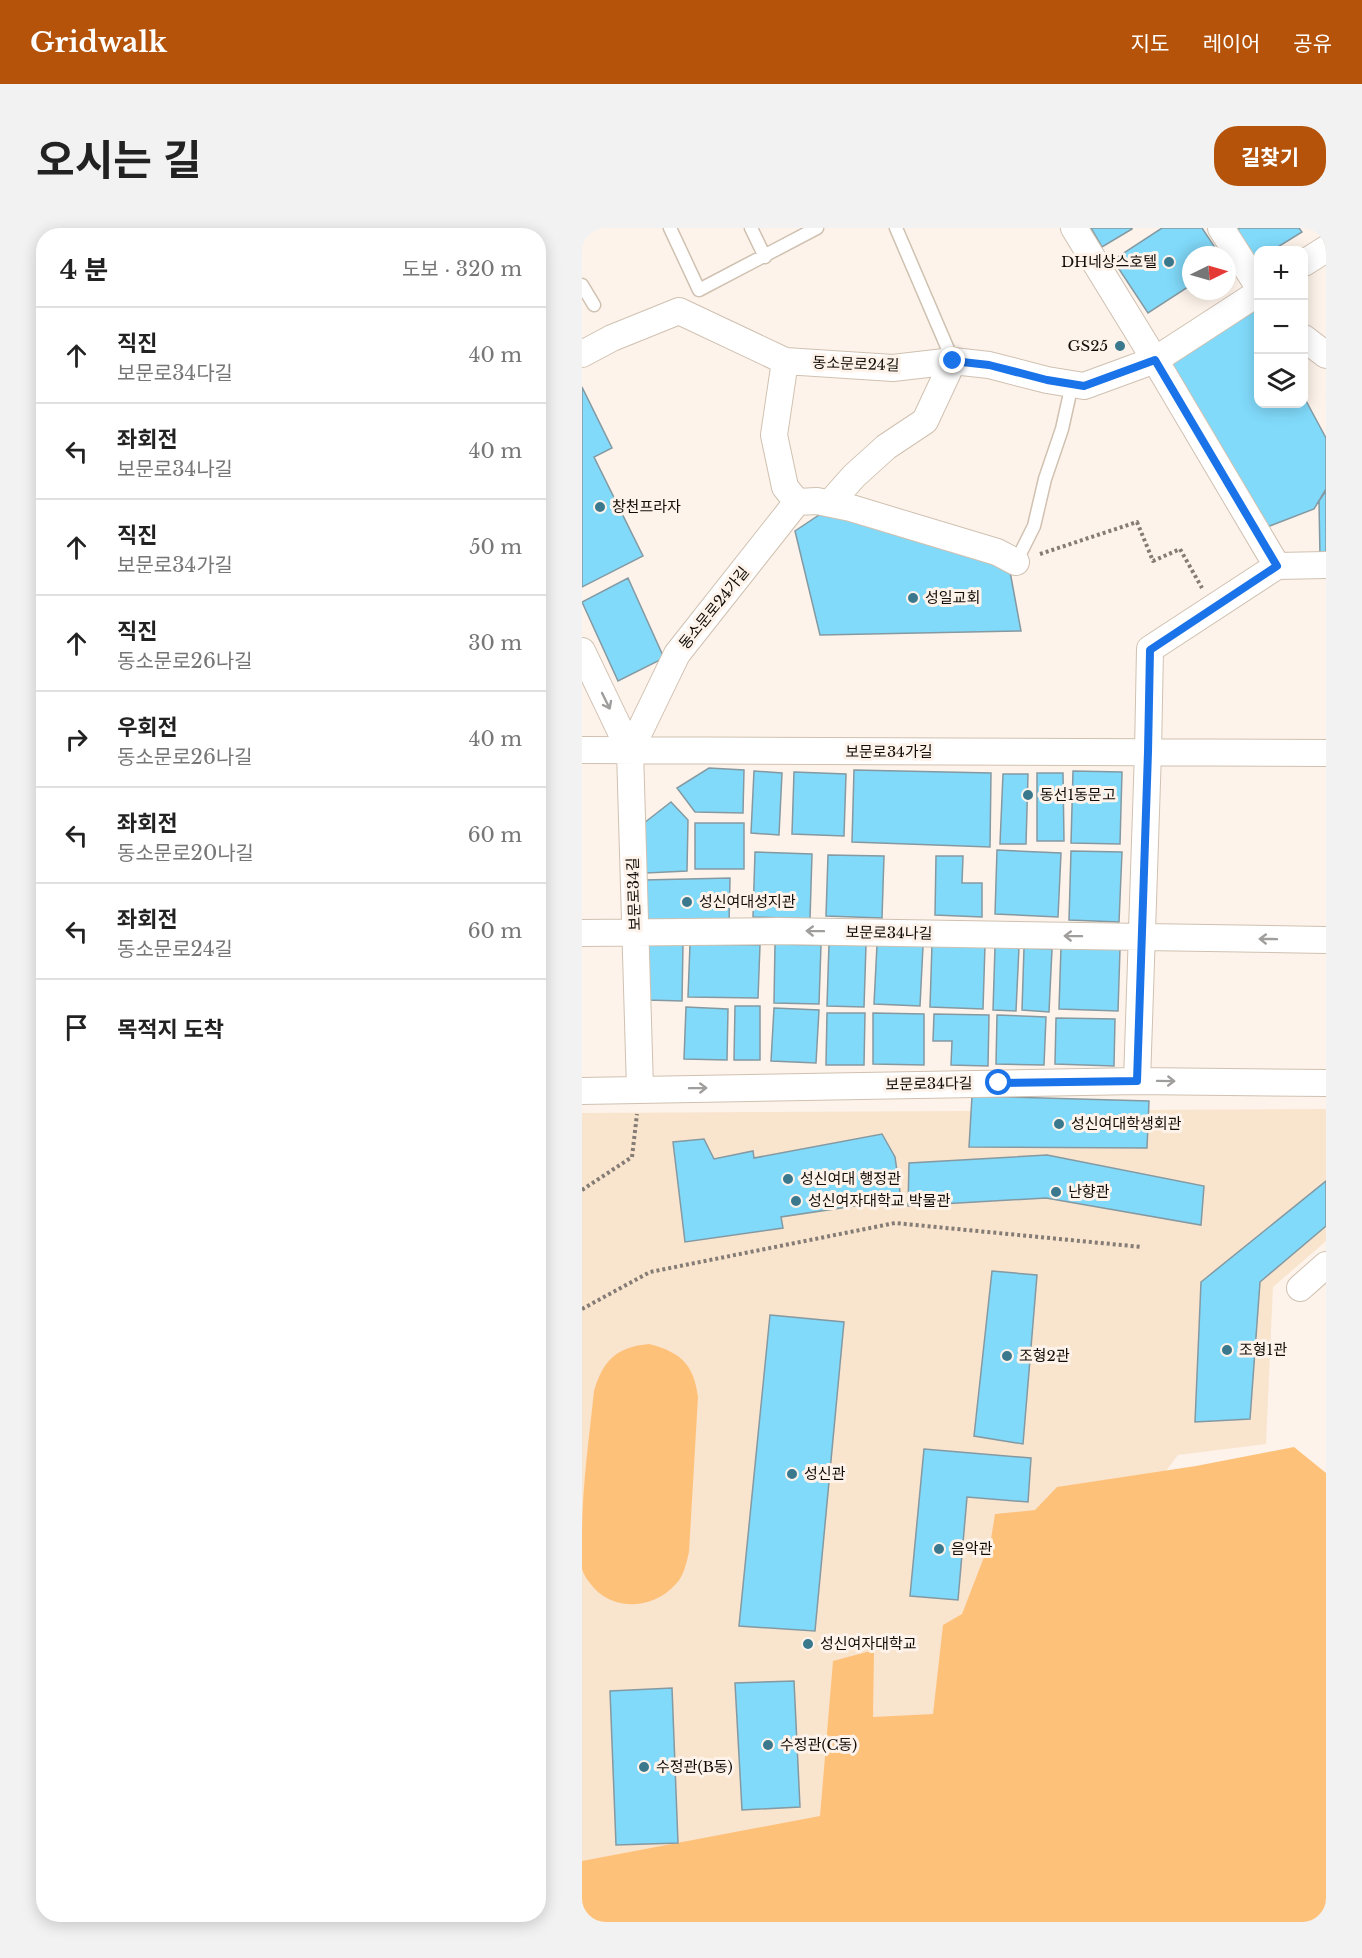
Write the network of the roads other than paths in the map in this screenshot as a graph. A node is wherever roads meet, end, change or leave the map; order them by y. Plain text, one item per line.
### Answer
1 (670, 228) edge
2 (751, 228) edge
3 (817, 228) edge
4 (896, 228) edge
5 (1074, 228) edge
6 (1221, 228) edge
7 (1326, 249) edge
8 (765, 257) junction
9 (1308, 260) edge
10 (1254, 280) edge
11 (582, 285) edge
12 (1254, 295) edge
13 (594, 305) dead end
14 (1308, 341) edge
15 (582, 354) edge
16 (1326, 355) edge
17 (1155, 360) junction
18 (785, 361) junction
19 (953, 361) junction
20 (1072, 384) junction
21 (798, 502) junction
22 (830, 503) junction
23 (1016, 562) joint
24 (1326, 565) edge
25 (1277, 566) junction
26 (582, 651) edge
27 (582, 750) edge
28 (630, 752) junction
29 (1148, 752) junction
30 (1326, 753) edge
31 (635, 932) junction
32 (582, 933) edge
33 (1143, 937) junction
34 (1326, 940) edge
35 (1137, 1081) junction
36 (1326, 1083) edge
37 (640, 1089) junction
38 (582, 1091) edge
39 (1326, 1265) edge
40 (1300, 1288) dead end

1 - 8 lane
2 - 8 lane
3 - 8 lane
4 - 19 lane
5 - 17 street
6 - 10 street
7 - 9 street
11 - 13 lane
12 - 17 street, 동소문로24길
14 - 16 street
15 - 18 street, 동소문로24길
17 - 20 street, 동소문로24길
17 - 25 street
18 - 19 street, 동소문로24길
18 - 21 street
19 - 20 street, 동소문로24길
19 - 22 street
20 - 23 lane
21 - 22 street
21 - 28 street, 동소문로24가길
22 - 23 street
24 - 25 street
25 - 29 street
26 -> 28 street, 보문로34길
27 - 28 street, 보문로34가길
28 - 29 street, 보문로34가길
28 - 31 street, 보문로34길
29 - 30 street, 보문로34가길
29 - 33 street
31 - 32 street, 보문로34나길
33 -> 31 street, 보문로34나길
31 - 37 street, 보문로34길
34 -> 33 street, 보문로34나길
33 - 35 street
35 -> 36 street, 보문로34다길
37 -> 35 street, 보문로34다길
37 - 38 street
39 - 40 street

